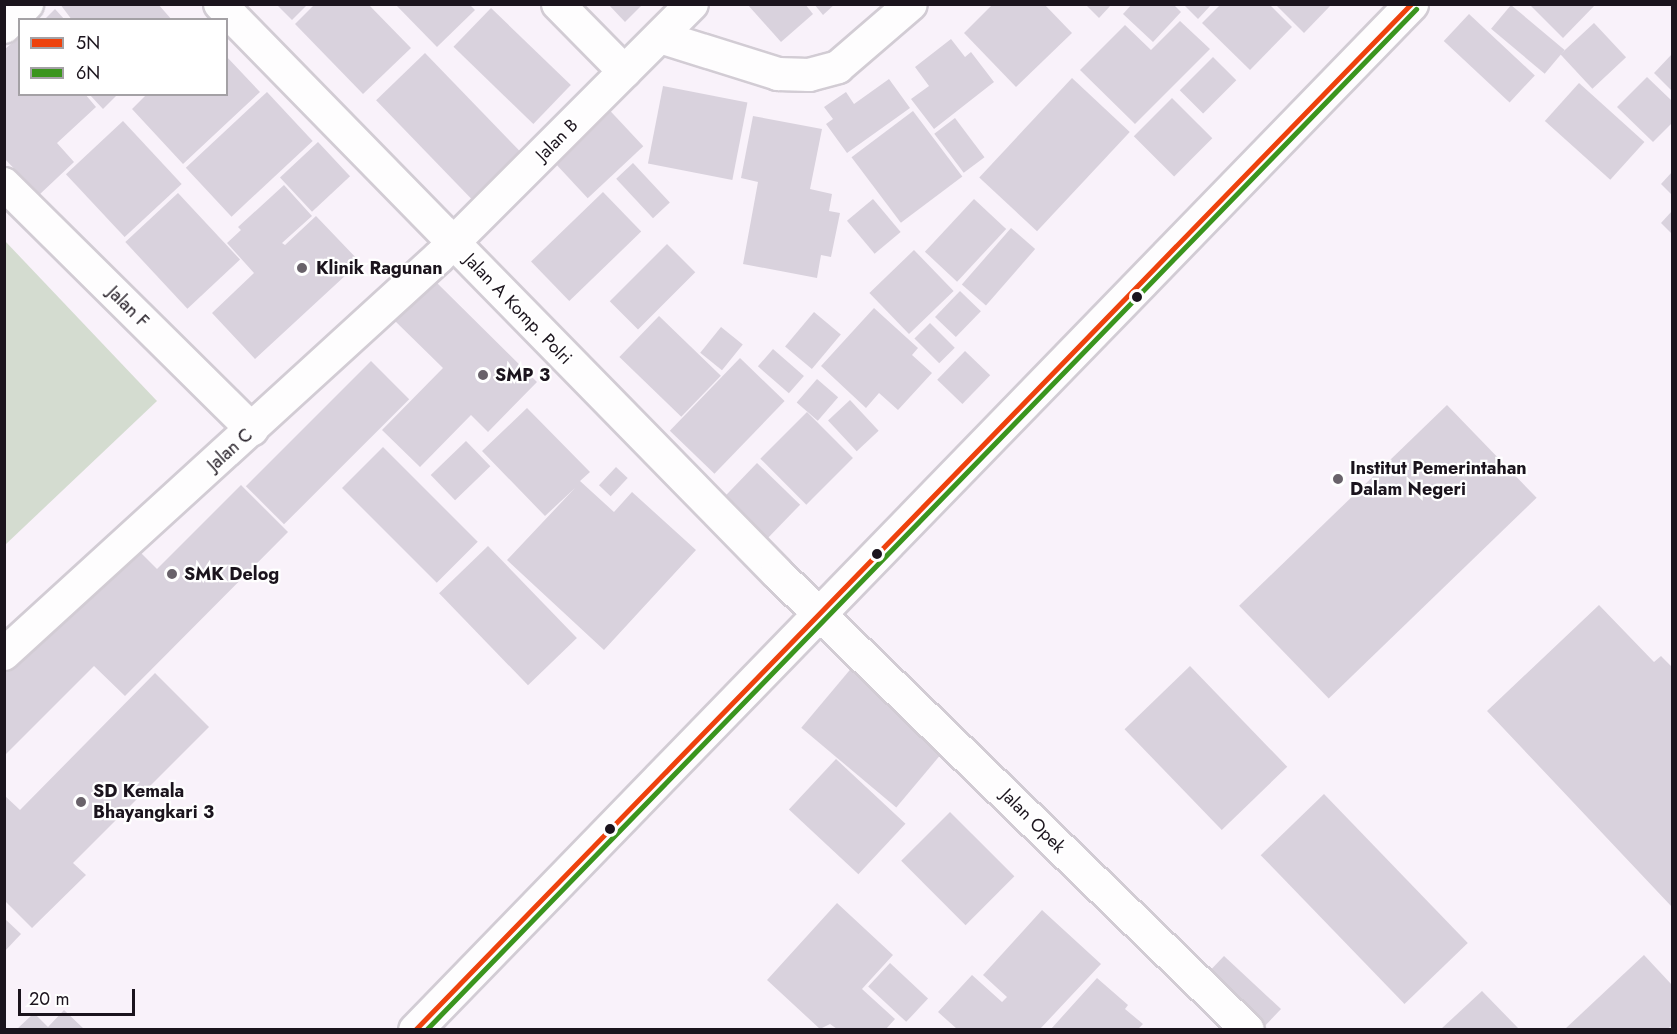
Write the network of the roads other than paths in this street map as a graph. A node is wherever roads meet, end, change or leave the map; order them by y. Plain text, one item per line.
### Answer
1 (27, 4) edge
2 (220, 4) edge
3 (558, 4) edge
4 (692, 4) edge
5 (911, 4) edge
6 (1399, 9) edge
7 (4, 27) edge
8 (660, 37) junction
9 (625, 72) junction
10 (4, 184) edge
11 (453, 243) junction
12 (252, 429) junction
13 (819, 612) junction
14 (4, 654) edge
15 (415, 1029) edge
16 (1248, 1029) edge

1 - 7 street
2 - 11 street, Jalan A Komp. Polri
3 - 9 street
4 - 8 street, Jalan B
5 - 8 street
6 - 13 street
8 - 9 street, Jalan B
9 - 11 street, Jalan B
10 - 12 street, Jalan F
11 - 12 street, Jalan C
11 - 13 street, Jalan A Komp. Polri
12 - 14 street, Jalan C
13 - 15 street
13 - 16 street, Jalan Opek

